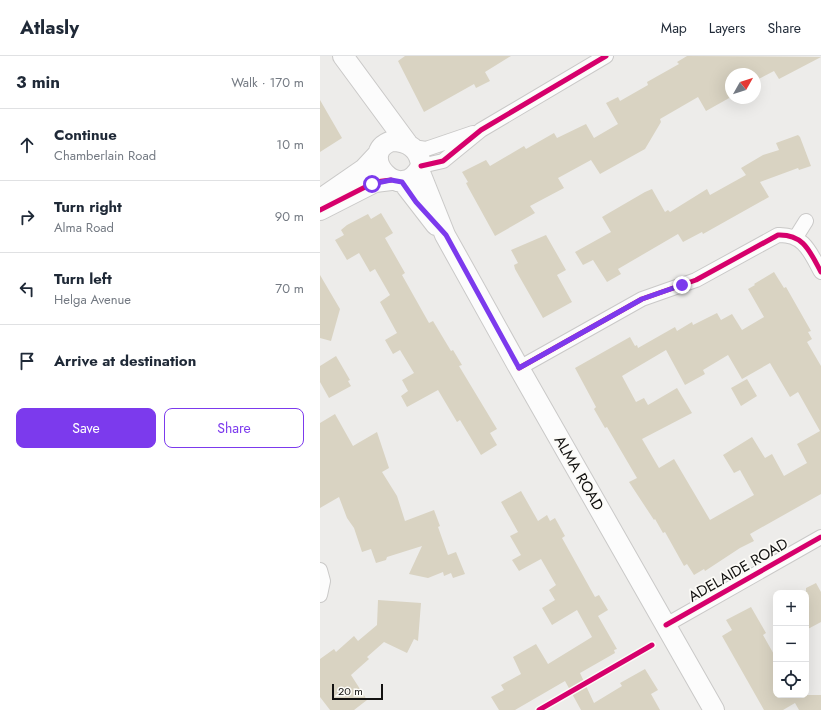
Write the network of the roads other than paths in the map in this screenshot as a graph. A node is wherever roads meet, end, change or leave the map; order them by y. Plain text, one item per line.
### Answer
1 (343, 56) edge
2 (606, 56) edge
3 (481, 130) junction
4 (410, 145) junction
5 (380, 150) junction
6 (420, 168) junction
7 (396, 181) junction
8 (320, 200) edge
9 (320, 210) edge
10 (806, 221) dead end
11 (446, 235) junction
12 (796, 238) junction
13 (821, 272) edge
14 (519, 368) junction
15 (821, 537) edge
16 (320, 570) edge
17 (320, 595) edge
18 (666, 625) junction
19 (714, 710) edge

1 - 4 main road
1 - 5 main road
2 - 3 street
3 - 4 street
3 - 6 street
4 - 5 main road
4 - 6 main road
5 - 7 main road
5 - 8 main road
6 - 7 main road
6 - 11 main road, ALMA ROAD
7 - 9 main road
7 - 11 main road, ALMA ROAD
10 - 12 street
11 - 14 main road, ALMA ROAD
12 - 13 street
12 - 14 street
14 - 18 main road, ALMA ROAD
15 - 18 street, ADELAIDE ROAD
16 - 17 street
18 - 19 main road, ALMA ROAD

